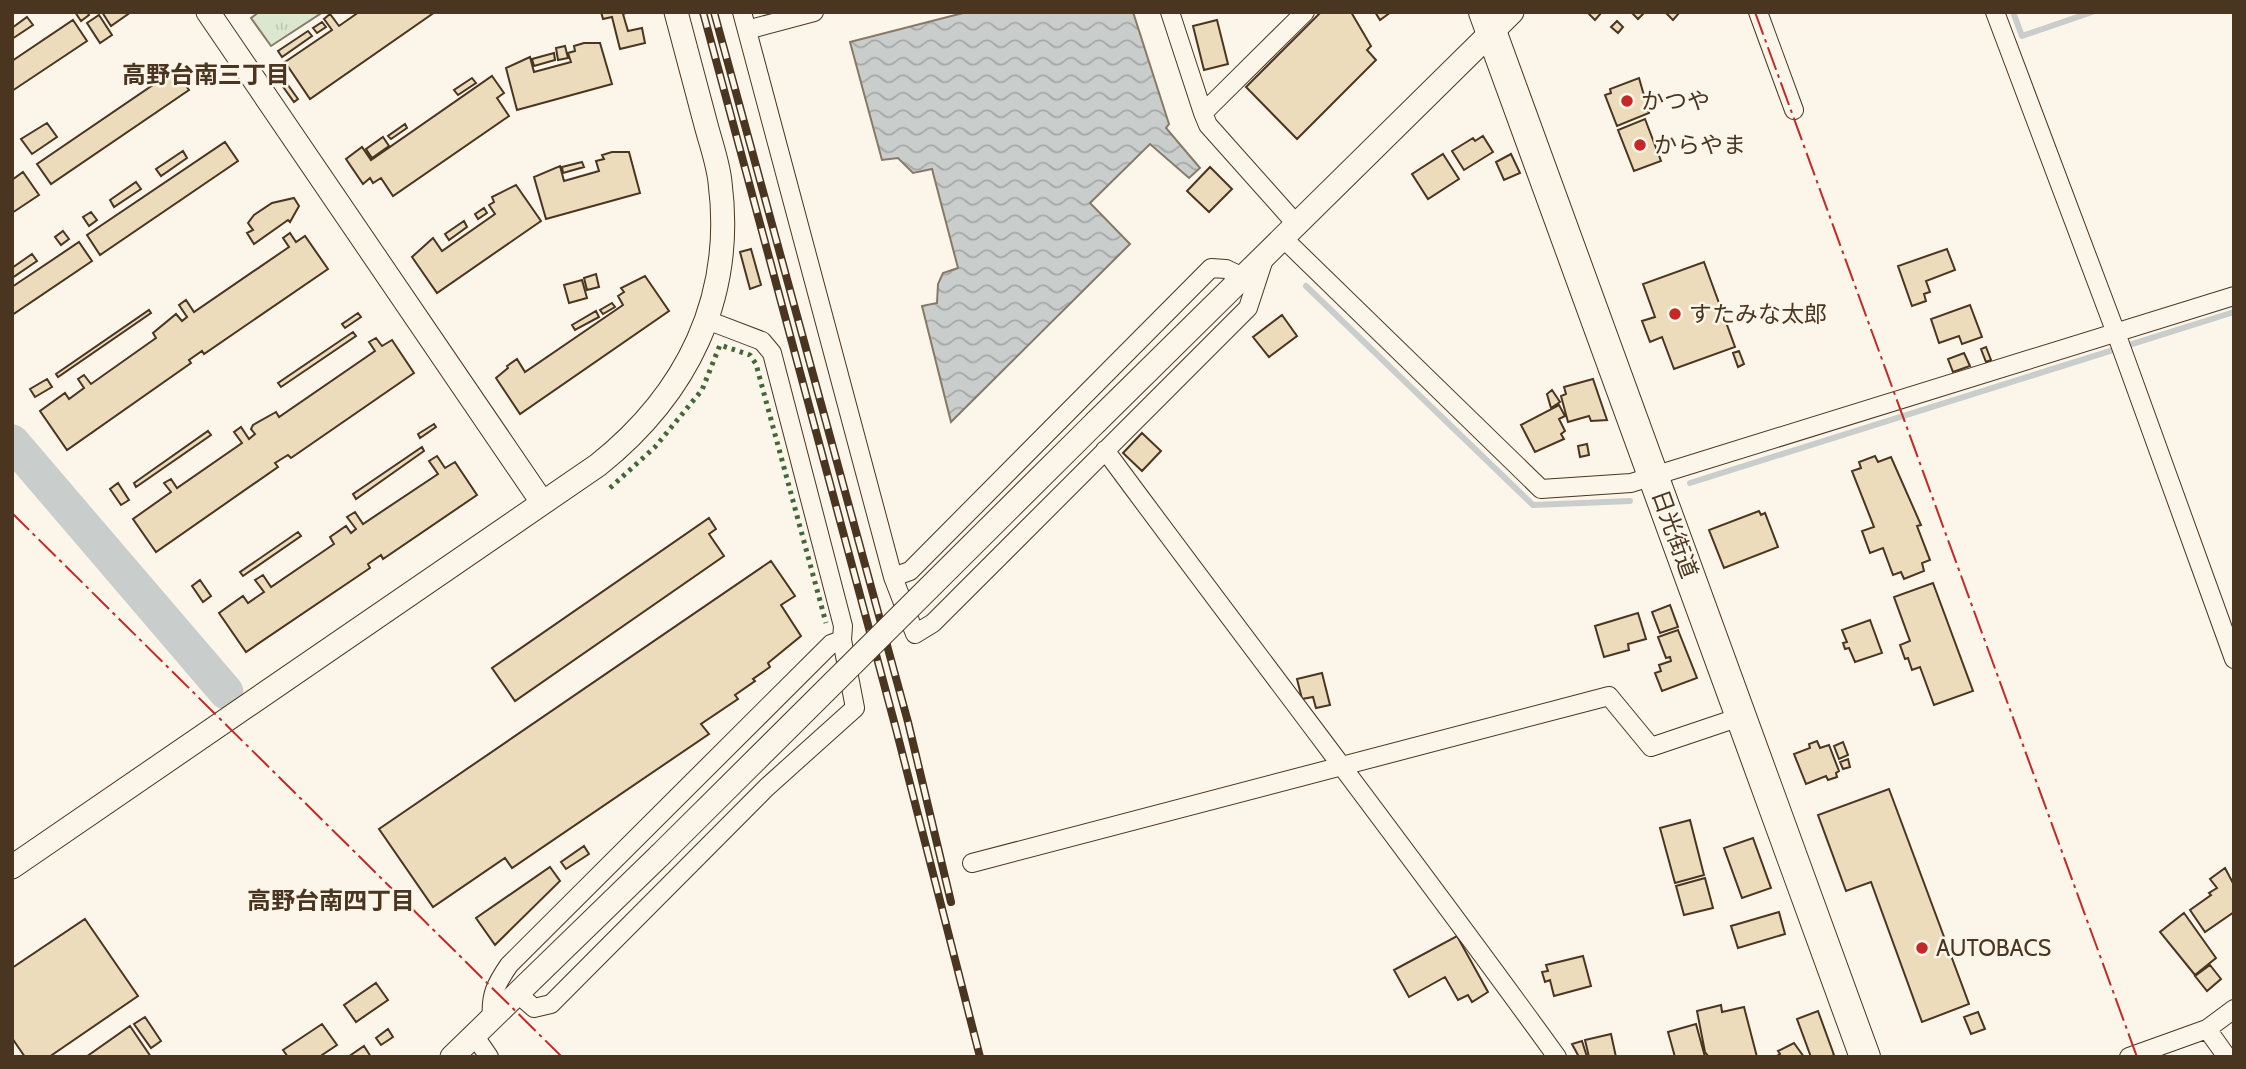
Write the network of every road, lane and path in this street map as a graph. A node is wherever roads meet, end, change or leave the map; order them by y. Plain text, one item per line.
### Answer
1 (208, 12) edge
2 (676, 12) edge
3 (814, 12) edge
4 (1171, 12) edge
5 (1305, 12) edge
6 (1758, 12) edge
7 (1995, 12) edge
8 (1496, 18) edge
9 (744, 21) edge
10 (1794, 110) dead end
11 (1203, 113) junction
12 (1291, 232) junction
13 (1264, 259) junction
14 (1243, 277) junction
15 (2234, 296) edge
16 (707, 320) junction
17 (2116, 333) junction
18 (1105, 450) junction
19 (1654, 476) junction
20 (542, 502) junction
21 (893, 577) junction
22 (842, 640) junction
23 (2234, 659) edge
24 (1740, 717) junction
25 (1339, 766) junction
26 (972, 863) dead end
27 (12, 867) edge
28 (517, 994) junction
29 (2234, 1009) edge
30 (492, 1018) junction
31 (2207, 1029) junction
32 (474, 1035) junction
33 (453, 1056) edge
34 (489, 1057) edge
35 (1557, 1057) edge
36 (1865, 1057) edge
37 (2129, 1057) edge
38 (2227, 1057) edge

1 - 20 street
2 - 16 street
3 - 9 street
4 - 11 street
5 - 11 street
6 - 10 street
7 - 17 street
8 - 12 street
8 - 19 highway, 日光街道
9 - 21 street
11 - 12 street
12 - 13 street
12 - 19 street
13 - 14 street
13 - 18 street
14 - 21 street
14 - 28 street, bridge
15 - 17 street
16 - 20 street
16 - 22 street
17 - 19 street
17 - 23 street
18 - 21 street
18 - 25 street
19 - 24 highway, 日光街道
20 - 27 street
22 - 28 street
22 - 30 street
24 - 25 street
24 - 36 highway, 日光街道
25 - 26 street
25 - 35 street
28 - 30 street
29 - 31 street
30 - 32 street
31 - 37 street
31 - 38 street
32 - 33 street
32 - 34 street

